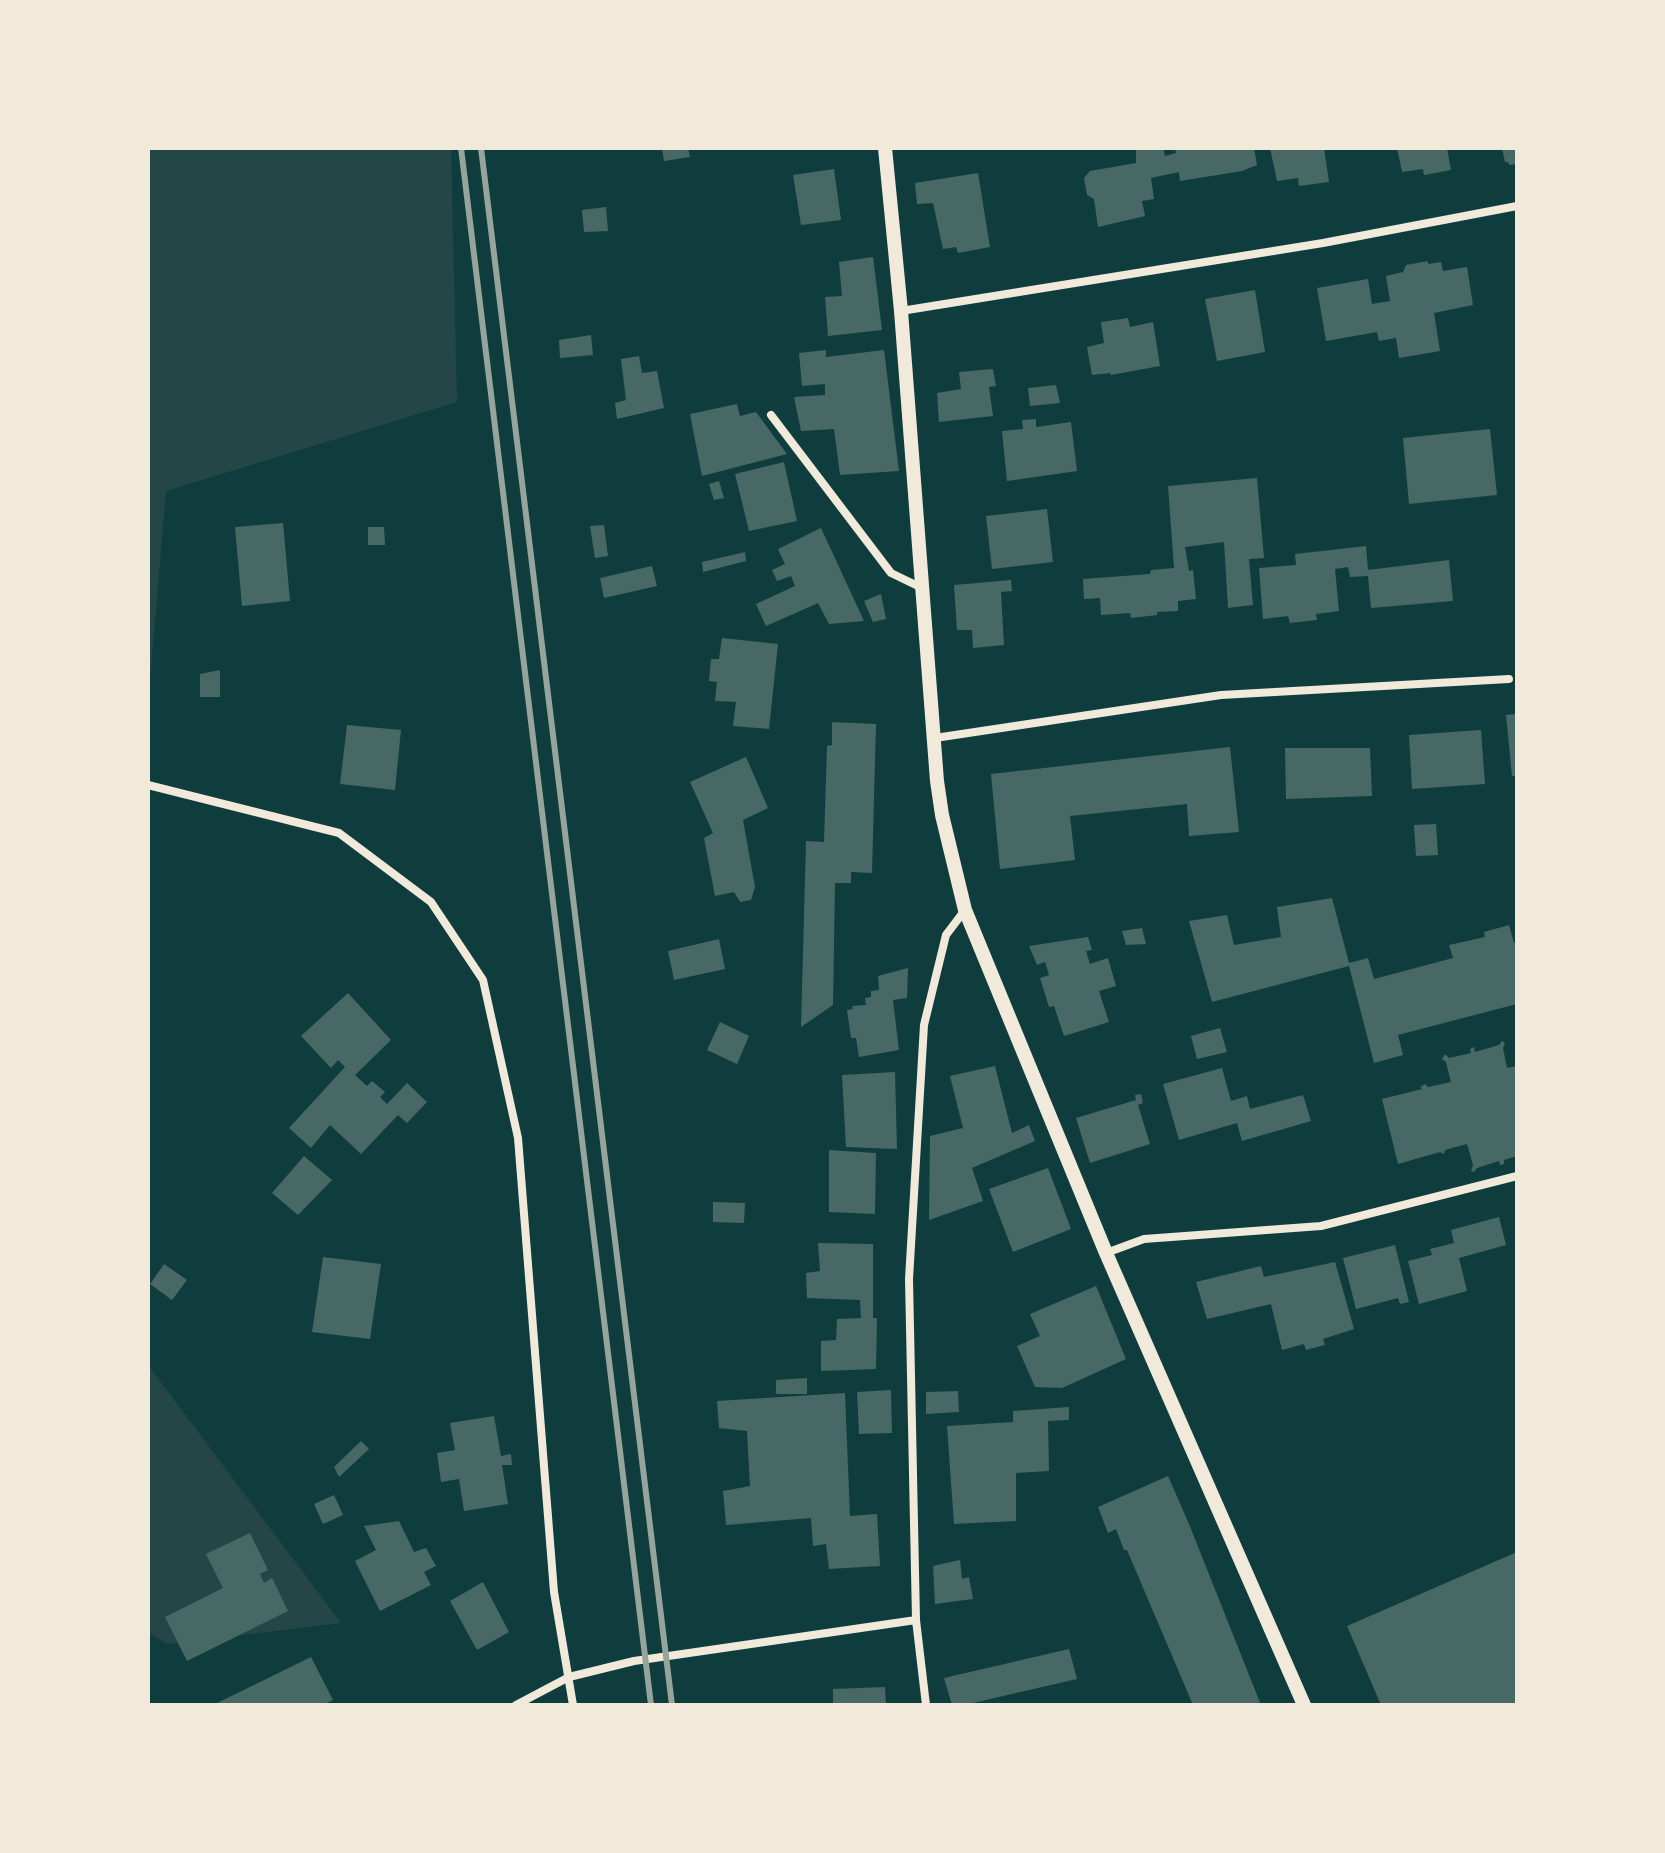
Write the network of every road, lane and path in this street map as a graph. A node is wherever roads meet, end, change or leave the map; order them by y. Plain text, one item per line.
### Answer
1 (885, 148) edge
2 (1517, 206) edge
3 (901, 311) junction
4 (771, 415) dead end
5 (923, 588) junction
6 (1509, 679) dead end
7 (935, 738) junction
8 (148, 785) edge
9 (965, 910) junction
10 (1517, 1176) edge
11 (1106, 1253) junction
12 (916, 1620) junction
13 (569, 1677) junction
14 (516, 1705) edge
15 (573, 1705) edge
16 (926, 1705) edge
17 (1304, 1705) edge

1 - 3 street
2 - 3 street
3 - 5 street
4 - 5 street
5 - 7 street
6 - 7 street
7 - 9 street
8 - 13 street
9 - 11 street
9 - 12 street
10 - 11 street
11 - 17 street
12 - 13 street
12 - 16 street
13 - 14 street
13 - 15 street

